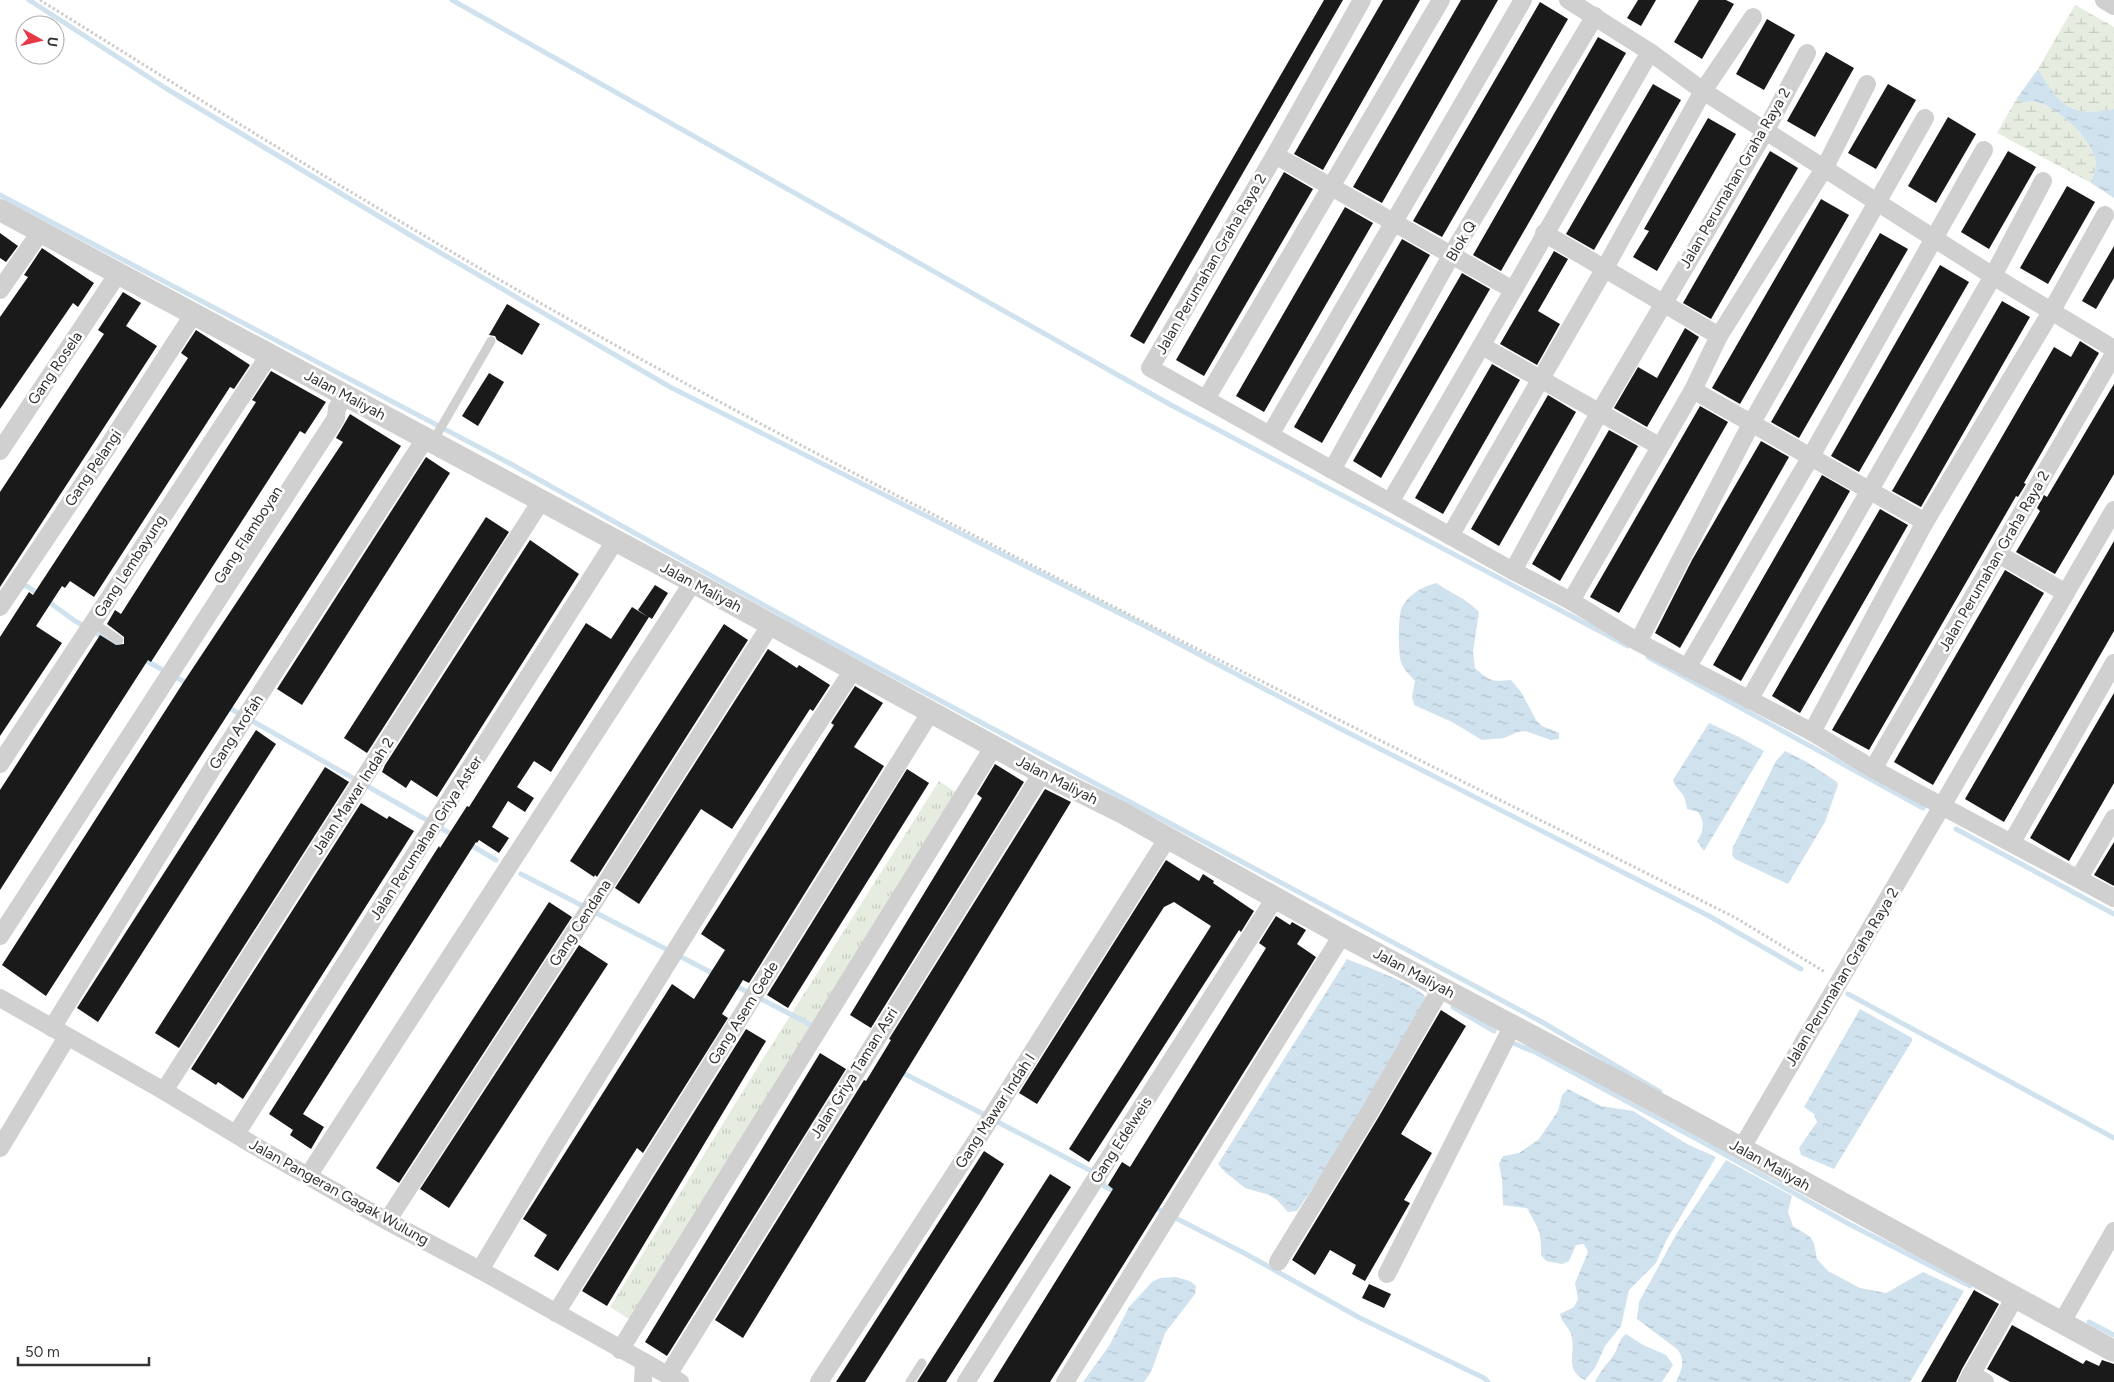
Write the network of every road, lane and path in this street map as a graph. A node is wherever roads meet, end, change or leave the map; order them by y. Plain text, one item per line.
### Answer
1 (40, 0) edge
2 (1362, 0) edge
3 (1441, 0) edge
4 (1524, 0) edge
5 (1568, 0) edge
6 (2104, 0) edge
7 (2114, 6) edge
8 (1595, 16) junction
9 (1753, 17) dead end
10 (1650, 52) junction
11 (1807, 53) dead end
12 (1867, 84) dead end
13 (1703, 91) junction
14 (1926, 118) dead end
15 (1766, 130) junction
16 (1984, 150) dead end
17 (1275, 155) junction
18 (1825, 167) junction
19 (2043, 182) dead end
20 (1331, 187) junction
21 (1878, 202) junction
22 (0, 210) edge
23 (2105, 215) dead end
24 (1393, 222) junction
25 (1544, 233) junction
26 (37, 237) junction
27 (1934, 238) junction
28 (1452, 254) junction
29 (1605, 268) junction
30 (1993, 276) junction
31 (110, 278) junction
32 (0, 290) edge
33 (1513, 290) junction
34 (1662, 303) junction
35 (2051, 312) junction
36 (186, 319) junction
37 (1719, 336) junction
38 (491, 342) dead end
39 (1482, 346) junction
40 (2114, 349) edge
41 (2114, 354) edge
42 (265, 360) junction
43 (1540, 378) junction
44 (1693, 390) junction
45 (1206, 399) junction
46 (340, 403) junction
47 (1598, 413) junction
48 (1751, 424) junction
49 (0, 434) edge
50 (1270, 435) junction
51 (430, 439) junction
52 (1659, 446) junction
53 (0, 451) edge
54 (1810, 458) junction
55 (1332, 470) junction
56 (1868, 490) junction
57 (1390, 502) junction
58 (537, 507) junction
59 (2114, 510) edge
60 (1925, 522) junction
61 (1450, 536) junction
62 (612, 547) junction
63 (1998, 554) junction
64 (1513, 571) junction
65 (693, 582) junction
66 (5, 590) edge
67 (2066, 593) junction
68 (1571, 601) junction
69 (0, 607) edge
70 (90, 628) junction
71 (767, 629) junction
72 (118, 640) dead end
73 (1638, 642) junction
74 (2114, 663) edge
75 (1687, 668) junction
76 (165, 672) junction
77 (849, 676) junction
78 (1749, 700) junction
79 (921, 716) junction
80 (1812, 732) junction
81 (990, 753) junction
82 (0, 764) edge
83 (1873, 769) junction
84 (1038, 779) junction
85 (1940, 810) junction
86 (2114, 818) edge
87 (2012, 842) junction
88 (1164, 845) junction
89 (2079, 878) junction
90 (2114, 898) edge
91 (1272, 904) junction
92 (0, 916) edge
93 (0, 936) edge
94 (1338, 943) junction
95 (1839, 980) junction
96 (1438, 994) junction
97 (0, 998) edge
98 (1513, 1025) junction
99 (52, 1028) junction
100 (68, 1037) junction
101 (164, 1091) junction
102 (236, 1134) junction
103 (0, 1148) edge
104 (1741, 1149) junction
105 (308, 1176) junction
106 (387, 1221) junction
107 (2114, 1231) edge
108 (1278, 1262) dead end
109 (480, 1270) junction
110 (1387, 1274) dead end
111 (2011, 1305) junction
112 (552, 1310) junction
113 (2062, 1322) junction
114 (620, 1350) junction
115 (2114, 1351) edge
116 (644, 1362) junction
117 (922, 1363) dead end
118 (674, 1379) edge
119 (1974, 1379) edge
120 (643, 1382) edge
121 (818, 1382) edge
122 (910, 1382) edge
123 (966, 1382) edge
124 (1065, 1382) edge

1 - 95 path
2 - 17 street, Jalan Perumahan Graha Raya 2
3 - 20 street
4 - 24 street
5 - 8 street
6 - 7 street
8 - 10 street
8 - 28 street, Blok Q
9 - 13 street
10 - 13 street
10 - 25 street
11 - 15 street, Jalan Perumahan Graha Raya 2
12 - 18 street
13 - 15 street
13 - 29 street
14 - 21 street
15 - 18 street
15 - 34 street, Jalan Perumahan Graha Raya 2
16 - 27 street
17 - 20 street
17 - 45 street, Jalan Perumahan Graha Raya 2
18 - 21 street
18 - 37 street
19 - 30 street
20 - 24 street
20 - 45 street
21 - 27 street
21 - 48 street
22 - 26 street, Jalan Maliyah
23 - 35 street
24 - 28 street
24 - 50 street
25 - 29 street
25 - 33 street
26 - 31 street, Jalan Maliyah
26 - 32 street
27 - 30 street
27 - 54 street
28 - 33 street
28 - 55 street, Blok Q
29 - 34 street
29 - 43 street
30 - 35 street
30 - 56 street
31 - 36 street, Jalan Maliyah
31 - 49 street, Gang Rosela
31 - 53 street, Gang Rosela
33 - 39 street
34 - 37 street
34 - 47 street, Jalan Perumahan Graha Raya 2
35 - 40 street
35 - 60 street
36 - 42 street, Jalan Maliyah
36 - 66 street, Gang Pelangi
37 - 44 street
38 - 51 lane
39 - 43 street
39 - 57 street
41 - 63 street, Jalan Perumahan Graha Raya 2
42 - 46 street, Jalan Maliyah
42 - 70 street, Gang Lembayung
43 - 47 street
43 - 61 street
44 - 48 street
44 - 52 street
45 - 50 street, Jalan Perumahan Graha Raya 2
46 - 51 street, Jalan Maliyah
46 - 76 street, Gang Flamboyan
47 - 52 street
47 - 64 street, Jalan Perumahan Graha Raya 2
48 - 54 street
48 - 73 street
50 - 55 street, Jalan Perumahan Graha Raya 2
51 - 58 street, Jalan Maliyah
51 - 99 street, Gang Arofah
52 - 68 street
54 - 56 street
54 - 75 street
55 - 57 street, Jalan Perumahan Graha Raya 2
56 - 60 street
56 - 78 street
57 - 61 street, Jalan Perumahan Graha Raya 2
58 - 62 street, Jalan Maliyah
58 - 101 street, Jalan Mawar Indah 2
59 - 67 street, Jalan Perumahan Graha Raya 2
60 - 80 street
61 - 64 street, Jalan Perumahan Graha Raya 2
62 - 65 street, Jalan Maliyah
62 - 102 street, Jalan Perumahan Griya Aster
63 - 67 street
63 - 83 street, Jalan Perumahan Graha Raya 2
64 - 68 street, Jalan Perumahan Graha Raya 2
65 - 71 street, Jalan Maliyah
65 - 105 street
66 - 69 street, Gang Pelangi
67 - 85 street, Jalan Perumahan Graha Raya 2
68 - 73 street, Jalan Perumahan Graha Raya 2
70 - 72 lane
70 - 82 street, Gang Lembayung
71 - 77 street, Jalan Maliyah
71 - 106 street, Gang Cendana
73 - 75 street, Jalan Perumahan Graha Raya 2
74 - 87 street
75 - 78 street, Jalan Perumahan Graha Raya 2
76 - 92 street, Gang Flamboyan
76 - 93 street
77 - 79 street, Jalan Maliyah
77 - 109 street
78 - 80 street, Jalan Perumahan Graha Raya 2
79 - 81 street, Jalan Maliyah
79 - 112 street, Gang Asem Gede
80 - 83 street, Jalan Perumahan Graha Raya 2
81 - 84 street, Jalan Maliyah
81 - 114 street
83 - 85 street, Jalan Perumahan Graha Raya 2
84 - 88 street, Jalan Maliyah
84 - 118 street, Jalan Griya Taman Asri
85 - 87 street, Jalan Perumahan Graha Raya 2
85 - 95 street, Jalan Perumahan Graha Raya 2
86 - 89 street
87 - 89 street, Jalan Perumahan Graha Raya 2
88 - 91 street, Jalan Maliyah
88 - 121 street, Gang Mawar Indah I
89 - 90 street, Jalan Perumahan Graha Raya 2
91 - 94 street, Jalan Maliyah
91 - 123 street, Gang Edelweis
94 - 96 street, Jalan Maliyah
94 - 124 street
95 - 104 street, Jalan Perumahan Graha Raya 2
96 - 98 street, Jalan Maliyah
96 - 108 street
97 - 99 street, Jalan Pangeran Gagak Wulung
98 - 104 street, Jalan Maliyah
98 - 110 street
99 - 100 street, Jalan Pangeran Gagak Wulung
100 - 101 street, Jalan Pangeran Gagak Wulung
100 - 103 street
101 - 102 street, Jalan Pangeran Gagak Wulung
102 - 105 street, Jalan Pangeran Gagak Wulung
104 - 111 street, Jalan Maliyah
105 - 106 street, Jalan Pangeran Gagak Wulung
106 - 109 street, Jalan Pangeran Gagak Wulung
107 - 113 street
109 - 112 street, Jalan Pangeran Gagak Wulung
111 - 113 street, Jalan Maliyah
111 - 119 street
112 - 114 street, Jalan Pangeran Gagak Wulung
113 - 115 street, Jalan Maliyah
114 - 116 street, Jalan Pangeran Gagak Wulung
116 - 118 street, Jalan Pangeran Gagak Wulung
116 - 120 street
117 - 122 lane

